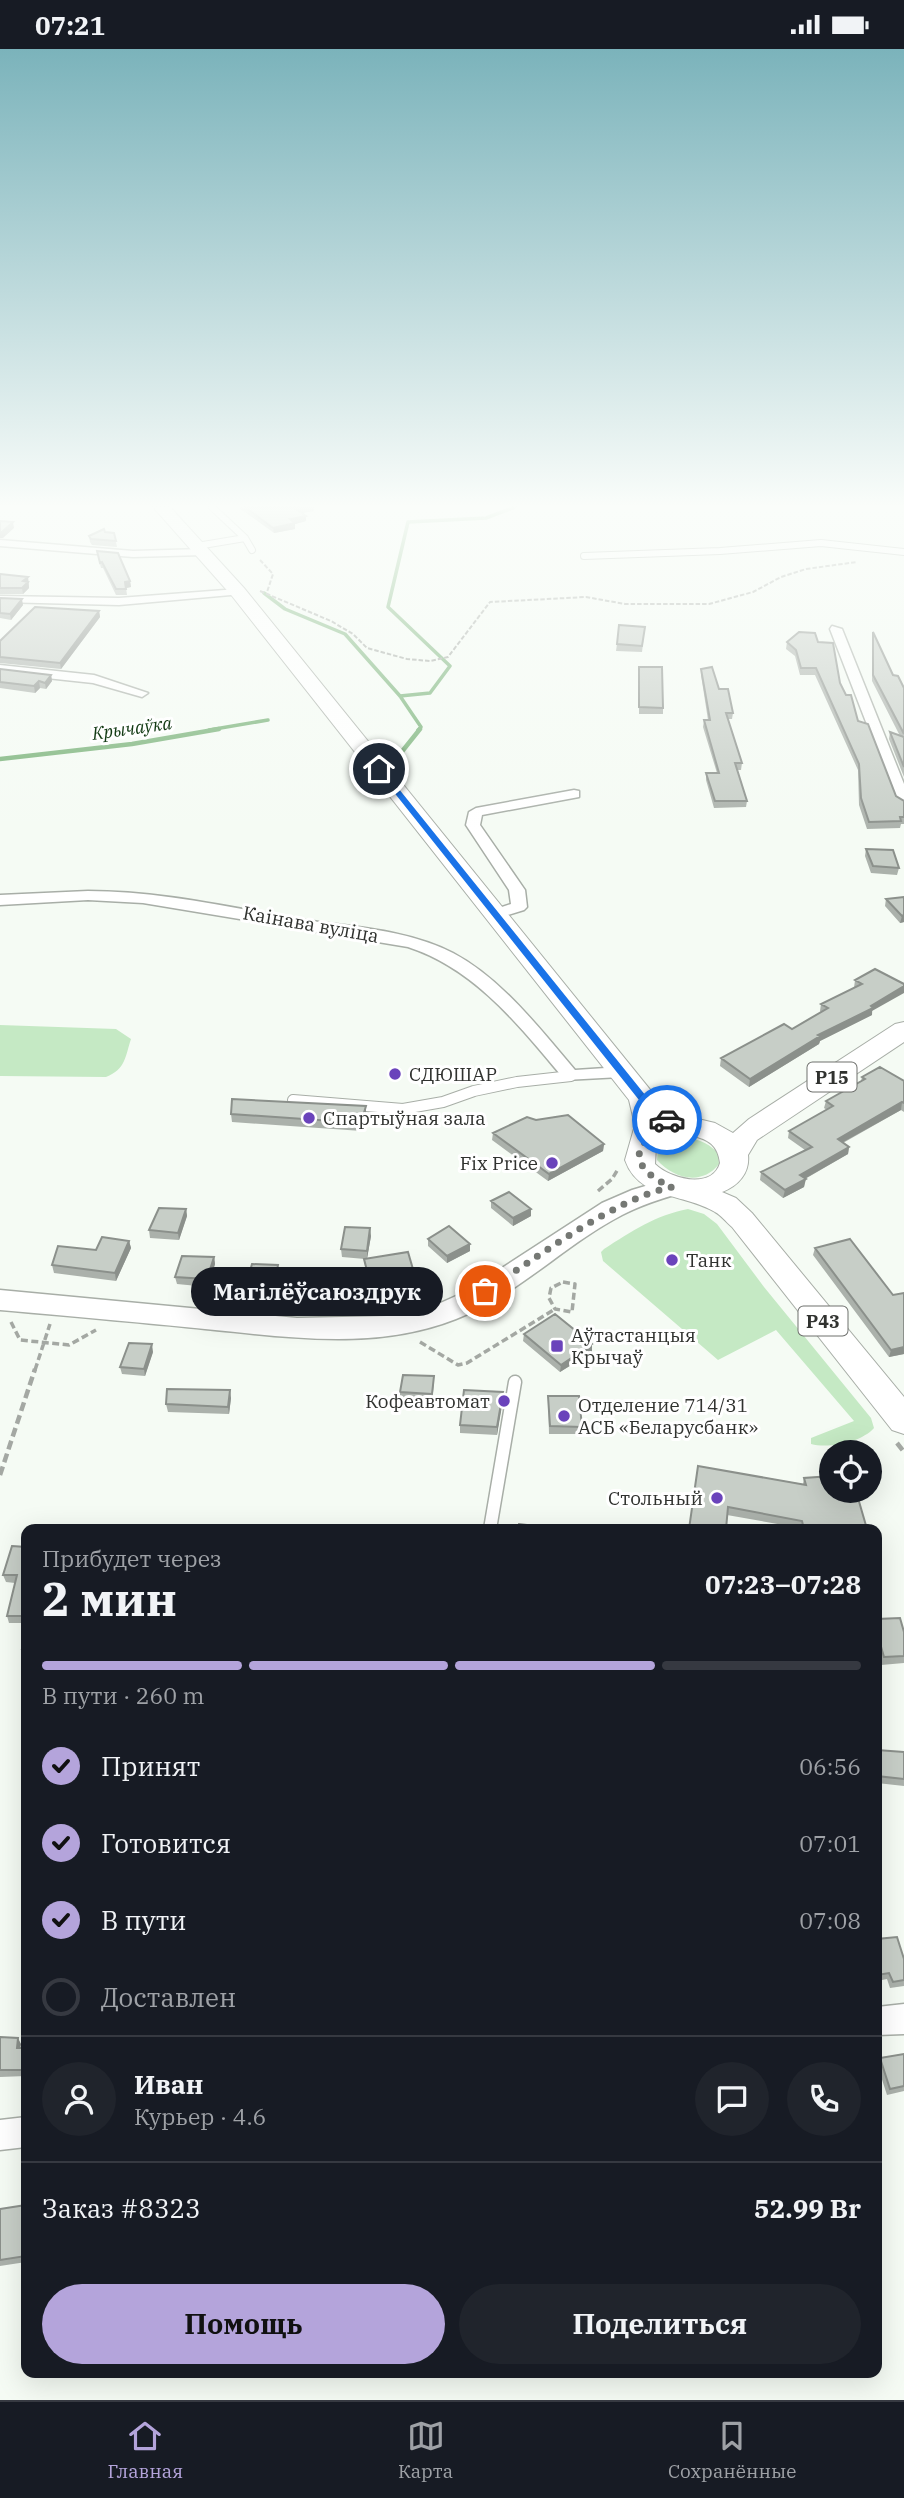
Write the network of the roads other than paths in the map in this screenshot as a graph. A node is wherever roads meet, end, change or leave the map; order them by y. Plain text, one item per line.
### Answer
1 (258, 617) edge
2 (836, 629) dead end
3 (0, 669) edge
4 (142, 693) dead end
5 (574, 794) dead end
6 (904, 802) edge
7 (0, 900) edge
8 (495, 914) junction
9 (904, 1030) edge
10 (621, 1072) junction
11 (570, 1076) junction
12 (642, 1098) junction
13 (293, 1100) edge
14 (759, 1125) junction
15 (693, 1128) junction
16 (636, 1154) junction
17 (733, 1162) junction
18 (680, 1188) junction
19 (610, 1198) junction
20 (742, 1220) junction
21 (0, 1300) edge
22 (514, 1382) dead end
23 (900, 1431) edge
24 (491, 1524) edge
25 (904, 2019) edge
26 (882, 2021) edge
27 (21, 2133) edge
28 (0, 2135) edge

1 - 8 main road
2 - 6 street
3 - 4 street
5 - 8 street
7 - 11 street, Каінава вуліца
8 - 10 main road
9 - 14 main road, Р15
10 - 11 street
10 - 12 main road
11 - 13 lane
12 - 15 main road
12 - 16 main road
14 - 15 main road, Р15
14 - 17 main road, Р15
15 - 16 main road
15 - 17 main road
16 - 18 main road, Р43
16 - 19 main road
17 - 18 main road
17 - 20 main road, Р43
18 - 19 main road
18 - 20 main road, Р43
19 - 21 main road
20 - 23 main road, Р43
22 - 24 lane
25 - 26 street
27 - 28 street

